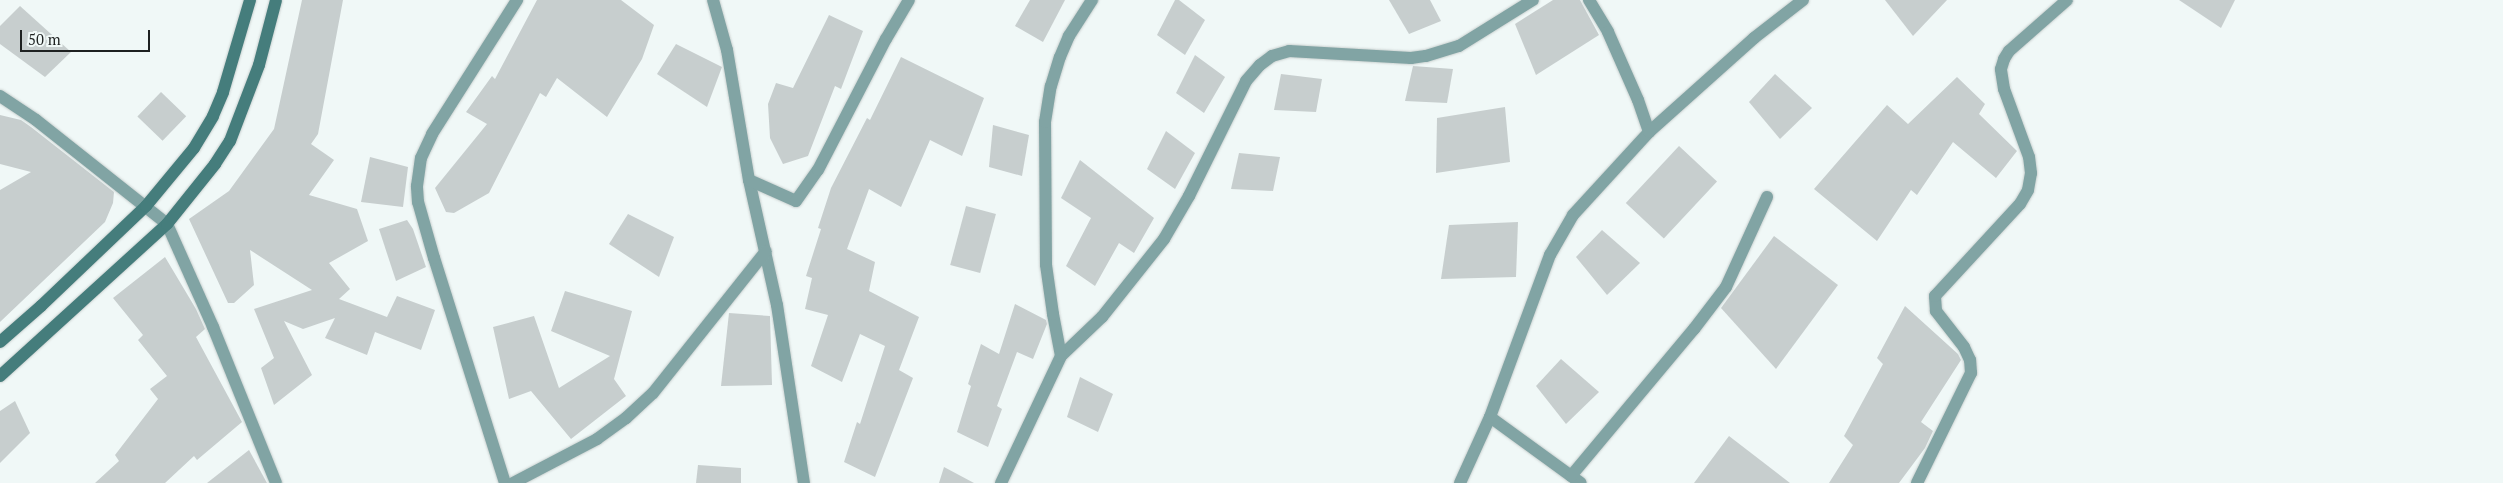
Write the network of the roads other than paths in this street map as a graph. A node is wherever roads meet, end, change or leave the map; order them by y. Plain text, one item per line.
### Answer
1 (250, 0) edge
2 (276, 0) edge
3 (517, 0) edge
4 (713, 0) edge
5 (909, 0) edge
6 (1092, 0) edge
7 (1533, 0) edge
8 (1589, 0) edge
9 (1803, 0) edge
10 (2067, 0) edge
11 (0, 96) edge
12 (1649, 132) junction
13 (749, 180) junction
14 (1767, 197) dead end
15 (146, 206) junction
16 (167, 224) junction
17 (766, 251) junction
18 (0, 342) edge
19 (1061, 356) junction
20 (0, 376) edge
21 (1490, 417) junction
22 (1576, 479) edge
23 (276, 483) edge
24 (505, 483) edge
25 (513, 483) edge
26 (804, 483) edge
27 (1001, 483) edge
28 (1460, 483) edge
29 (1917, 483) edge

1 - 15 main road
2 - 16 main road
3 - 24 street
4 - 13 street
5 - 13 street
6 - 19 street
7 - 19 street
8 - 12 street
9 - 12 street
10 - 29 street
11 - 15 street
12 - 21 street
13 - 17 street
14 - 22 street
15 - 16 street
15 - 18 main road
16 - 20 main road
16 - 23 street
17 - 25 street
17 - 26 street
19 - 27 street
21 - 22 street
21 - 28 street

